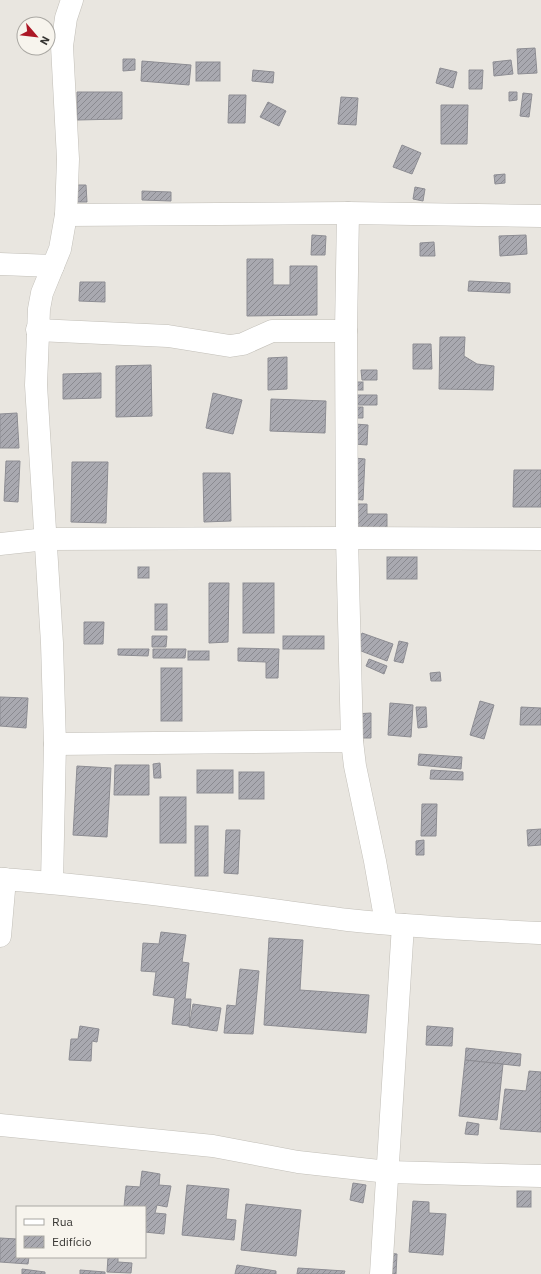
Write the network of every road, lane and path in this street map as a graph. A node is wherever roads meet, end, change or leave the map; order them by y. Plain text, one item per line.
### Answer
1 (72, 0) edge
2 (348, 213) junction
3 (66, 215) junction
4 (541, 216) edge
5 (0, 264) edge
6 (53, 266) junction
7 (37, 330) junction
8 (346, 332) junction
9 (347, 538) junction
10 (46, 539) junction
11 (541, 539) edge
12 (0, 544) edge
13 (352, 741) junction
14 (55, 744) junction
15 (2, 879) edge
16 (52, 882) junction
17 (395, 924) junction
18 (541, 933) edge
19 (0, 936) edge
20 (0, 1125) edge
21 (388, 1172) junction
22 (541, 1176) edge
23 (381, 1274) edge

1 - 3 street
2 - 3 street
2 - 4 street
2 - 8 street
3 - 6 street
5 - 6 street
6 - 7 street
7 - 8 street
7 - 10 street
8 - 9 street
9 - 10 street
9 - 11 street
9 - 13 street
10 - 12 street
10 - 14 street
13 - 14 street
13 - 17 street
14 - 16 street
15 - 16 street
15 - 19 street
16 - 17 street
17 - 18 street
17 - 21 street
20 - 21 street
21 - 22 street
21 - 23 street

